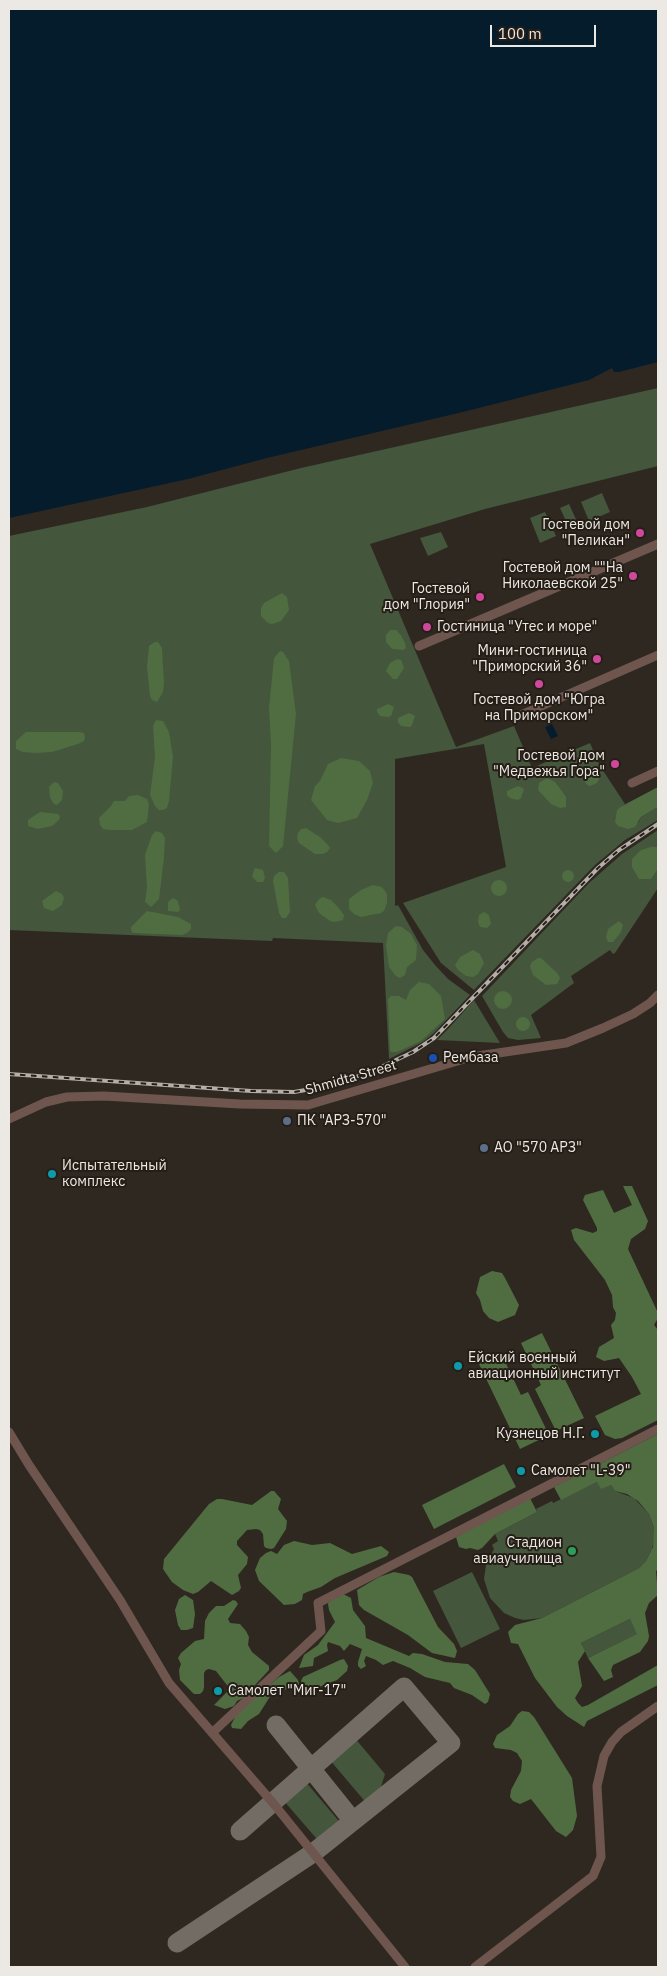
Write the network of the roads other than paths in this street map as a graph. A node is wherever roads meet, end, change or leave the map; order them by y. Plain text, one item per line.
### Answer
1 (658, 544) edge
2 (419, 646) dead end
3 (658, 655) edge
4 (514, 718) dead end
5 (658, 771) edge
6 (632, 783) dead end
7 (658, 995) edge
8 (9, 1119) edge
9 (658, 1429) edge
10 (9, 1432) edge
11 (658, 1706) edge
12 (212, 1733) junction
13 (405, 1967) edge
14 (475, 1967) edge

1 - 2 street
3 - 4 street
5 - 6 street
7 - 8 street, Shmidta Street
9 - 12 street
10 - 12 street
11 - 14 street
12 - 13 street

